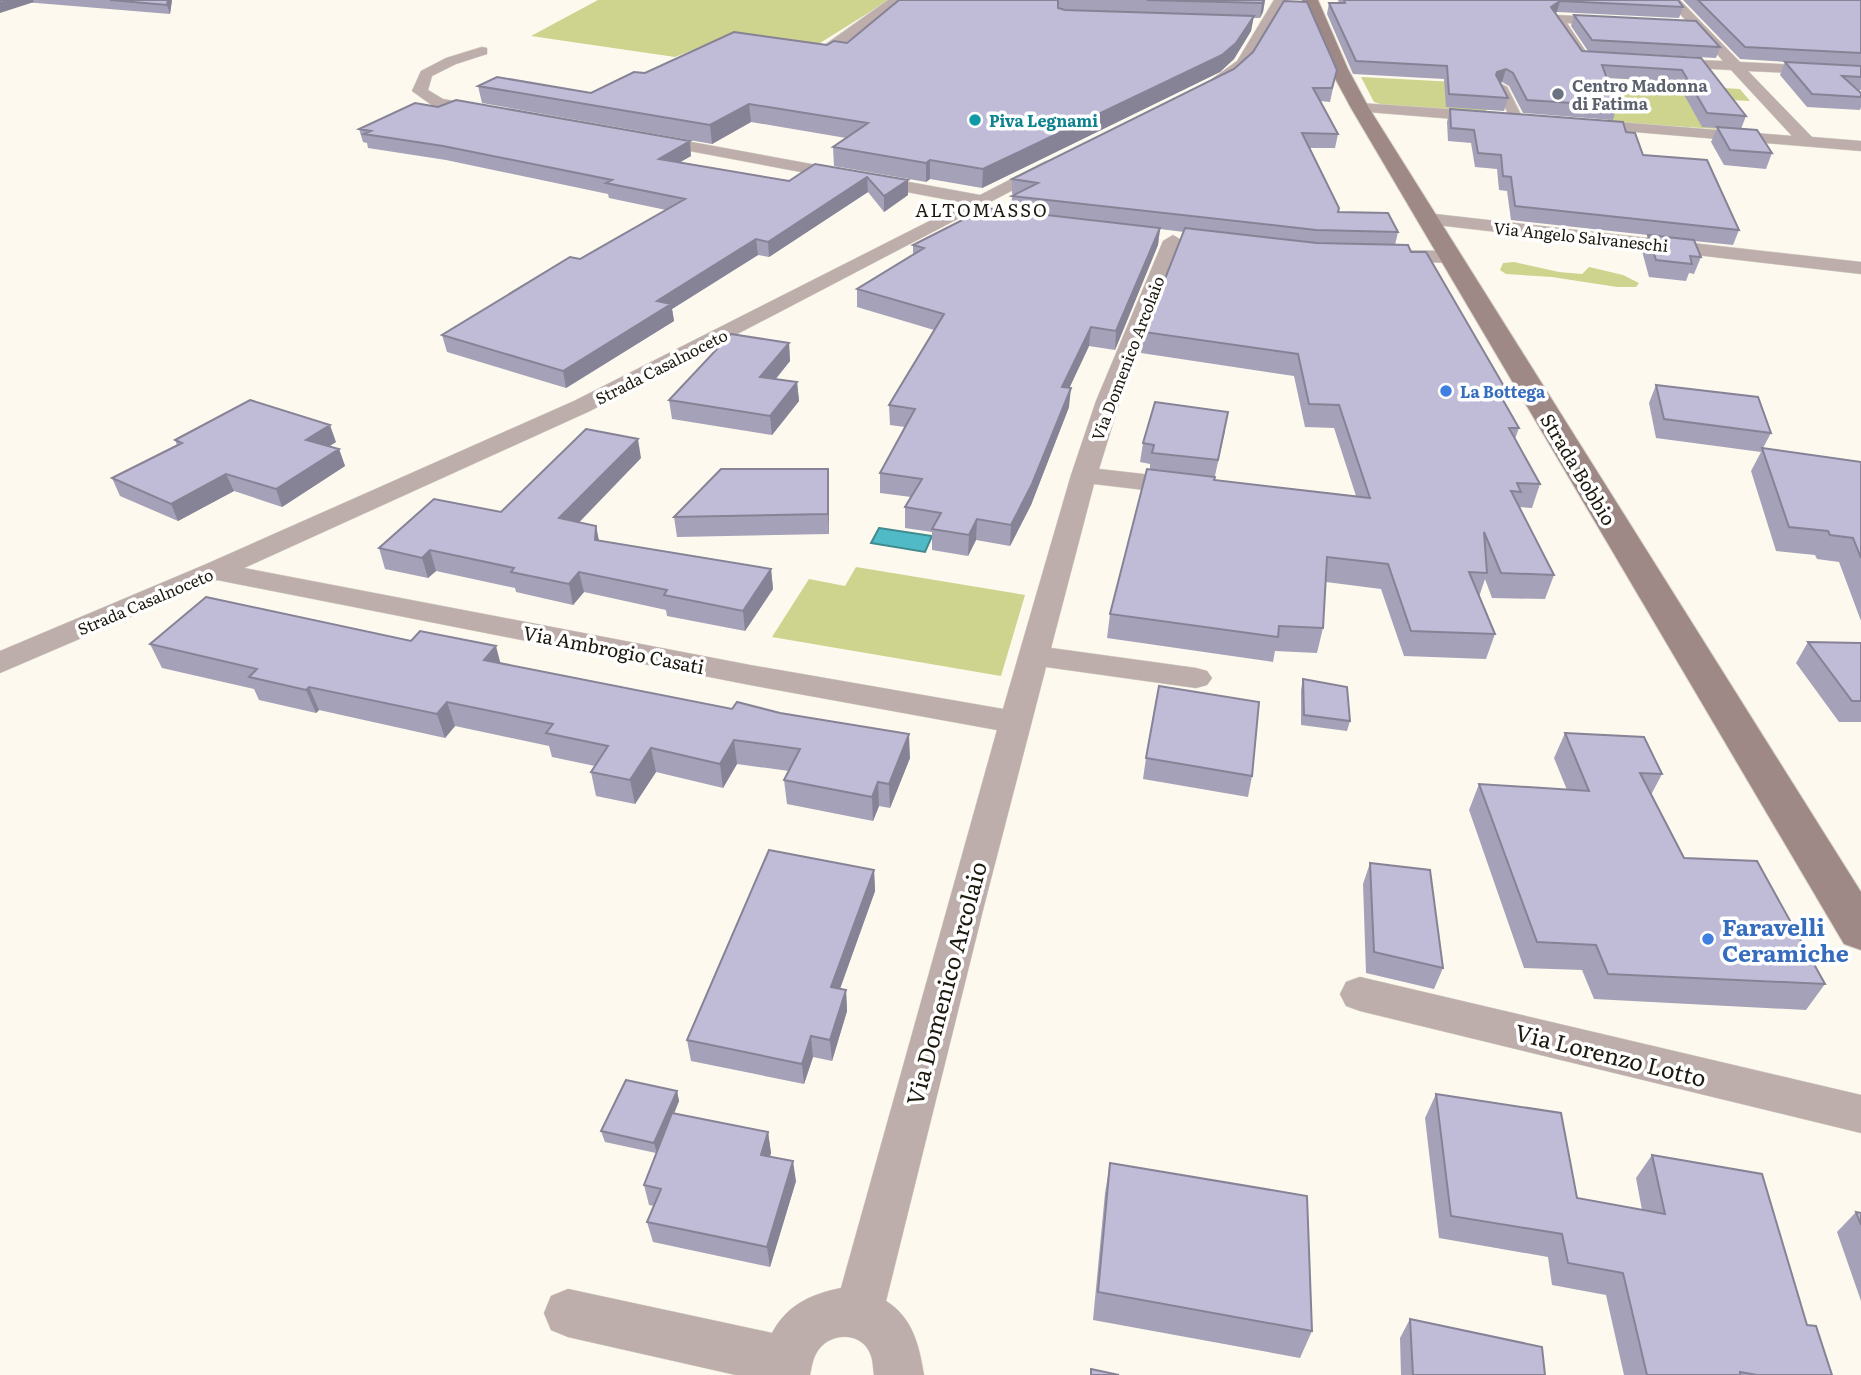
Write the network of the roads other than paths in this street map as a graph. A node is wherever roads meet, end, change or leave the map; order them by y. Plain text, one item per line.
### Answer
1 (896, 0) edge
2 (1673, 0) edge
3 (1287, 9) edge
4 (1633, 23) edge
5 (1671, 24) edge
6 (1697, 26) junction
7 (831, 47) edge
8 (482, 51) dead end
9 (1592, 58) edge
10 (1655, 62) edge
11 (1737, 67) junction
12 (1861, 72) edge
13 (1501, 87) edge
14 (1191, 95) edge
15 (1360, 108) junction
16 (506, 115) edge
17 (1523, 120) joint
18 (1565, 123) edge
19 (626, 135) edge
20 (1807, 142) junction
21 (1861, 146) edge
22 (1076, 153) edge
23 (980, 200) junction
24 (953, 213) junction
25 (994, 219) edge
26 (1426, 219) junction
27 (1177, 241) edge
28 (1367, 256) edge
29 (1450, 257) junction
30 (1861, 268) edge
31 (1084, 475) junction
32 (1208, 490) edge
33 (214, 571) junction
34 (1033, 655) junction
35 (0, 663) edge
36 (1196, 678) dead end
37 (1014, 722) junction
38 (1861, 931) edge
39 (1360, 994) dead end
40 (1861, 1114) edge
41 (568, 1312) dead end
42 (859, 1312) junction
43 (785, 1368) edge
44 (899, 1375) edge

1 - 7 street
2 - 6 street
3 - 14 street
3 - 15 main road, Strada Bobbio
4 - 9 street
5 - 6 street
6 - 11 street
8 - 16 street
10 - 11 street
11 - 12 street
11 - 20 street
13 - 17 street
15 - 17 street
15 - 26 main road, Strada Bobbio
18 - 20 street
19 - 23 street
20 - 21 street
22 - 23 street, Strada Casalnoceto
23 - 24 street, Strada Casalnoceto
24 - 25 street
24 - 33 street, Strada Casalnoceto
26 - 29 main road, Strada Bobbio
26 - 30 street, Via Angelo Salvaneschi
27 - 31 street, Via Domenico Arcolaio
28 - 29 street
29 - 38 main road, Strada Bobbio
31 - 32 street
31 - 34 street, Via Domenico Arcolaio
33 - 35 street, Strada Casalnoceto
33 - 37 street, Via Ambrogio Casati
34 - 36 street
34 - 37 street, Via Domenico Arcolaio
37 - 42 street, Via Domenico Arcolaio
39 - 40 street, Via Lorenzo Lotto
41 - 43 street
42 - 43 street
42 - 44 street

